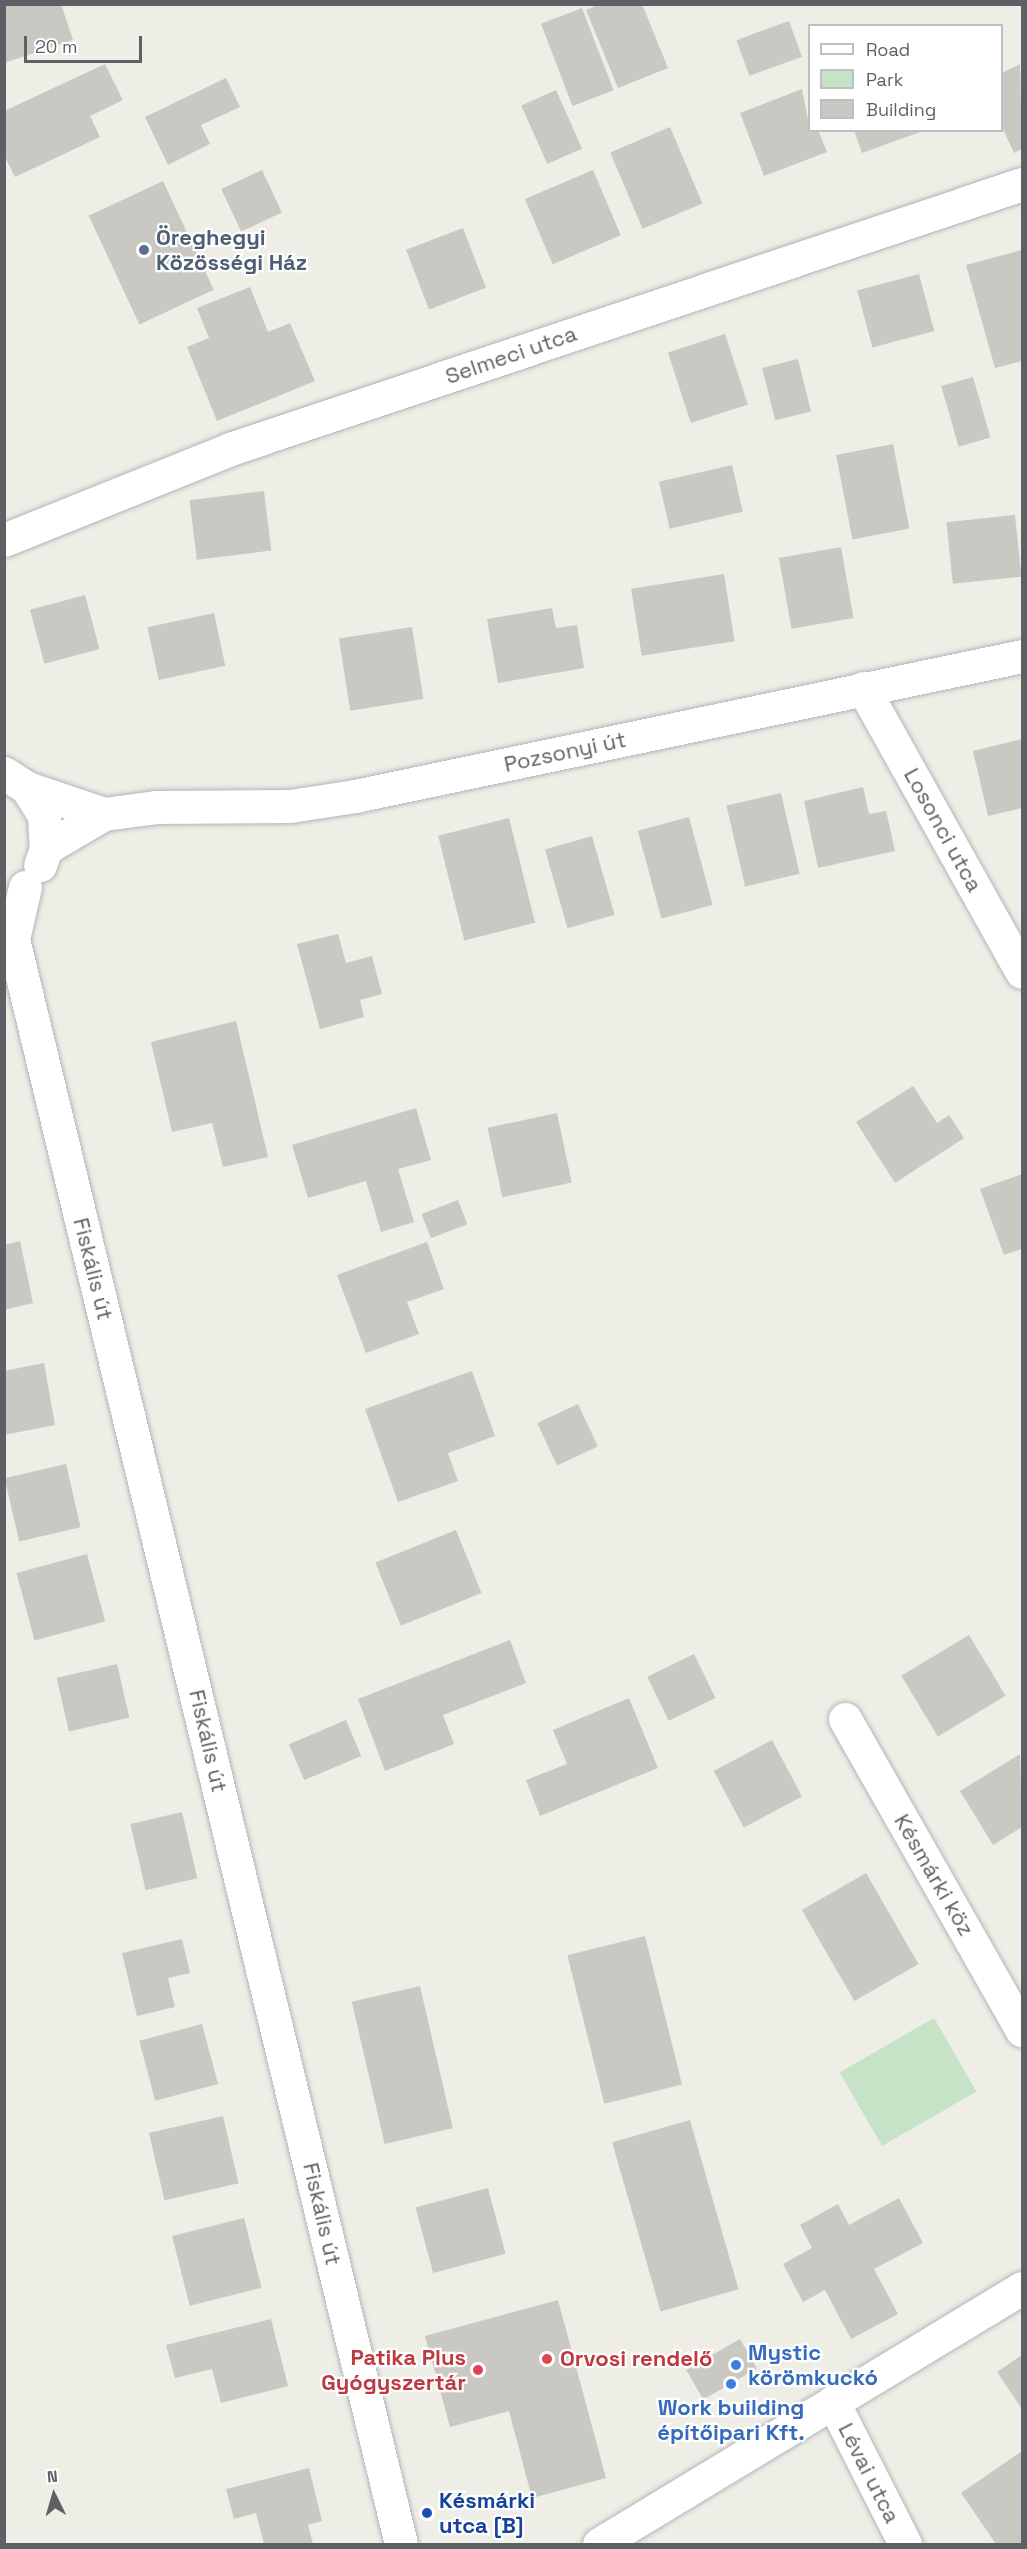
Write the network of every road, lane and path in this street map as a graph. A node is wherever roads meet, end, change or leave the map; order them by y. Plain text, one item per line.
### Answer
1 (1023, 184) edge
2 (4, 540) edge
3 (1023, 656) edge
4 (863, 688) junction
5 (16, 780) edge
6 (104, 814) junction
7 (46, 848) junction
8 (15, 892) edge
9 (9, 935) edge
10 (1023, 972) edge
11 (844, 1719) dead end
12 (1023, 2030) edge
13 (1023, 2288) edge
14 (833, 2402) junction
15 (401, 2544) edge
16 (598, 2544) edge
17 (905, 2544) edge

1 - 2 street, Selmeci utca
3 - 4 street, Pozsonyi út
4 - 6 street, Pozsonyi út
4 - 10 street, Losonci utca
5 - 6 street, Pozsonyi út
5 - 7 street
6 - 7 street, Pozsonyi út
7 - 8 street, Fiskális út
8 - 9 street, Fiskális út
9 - 15 street, Fiskális út
11 - 12 street, Késmárki köz
13 - 14 street
14 - 16 street
14 - 17 street, Lévai utca

